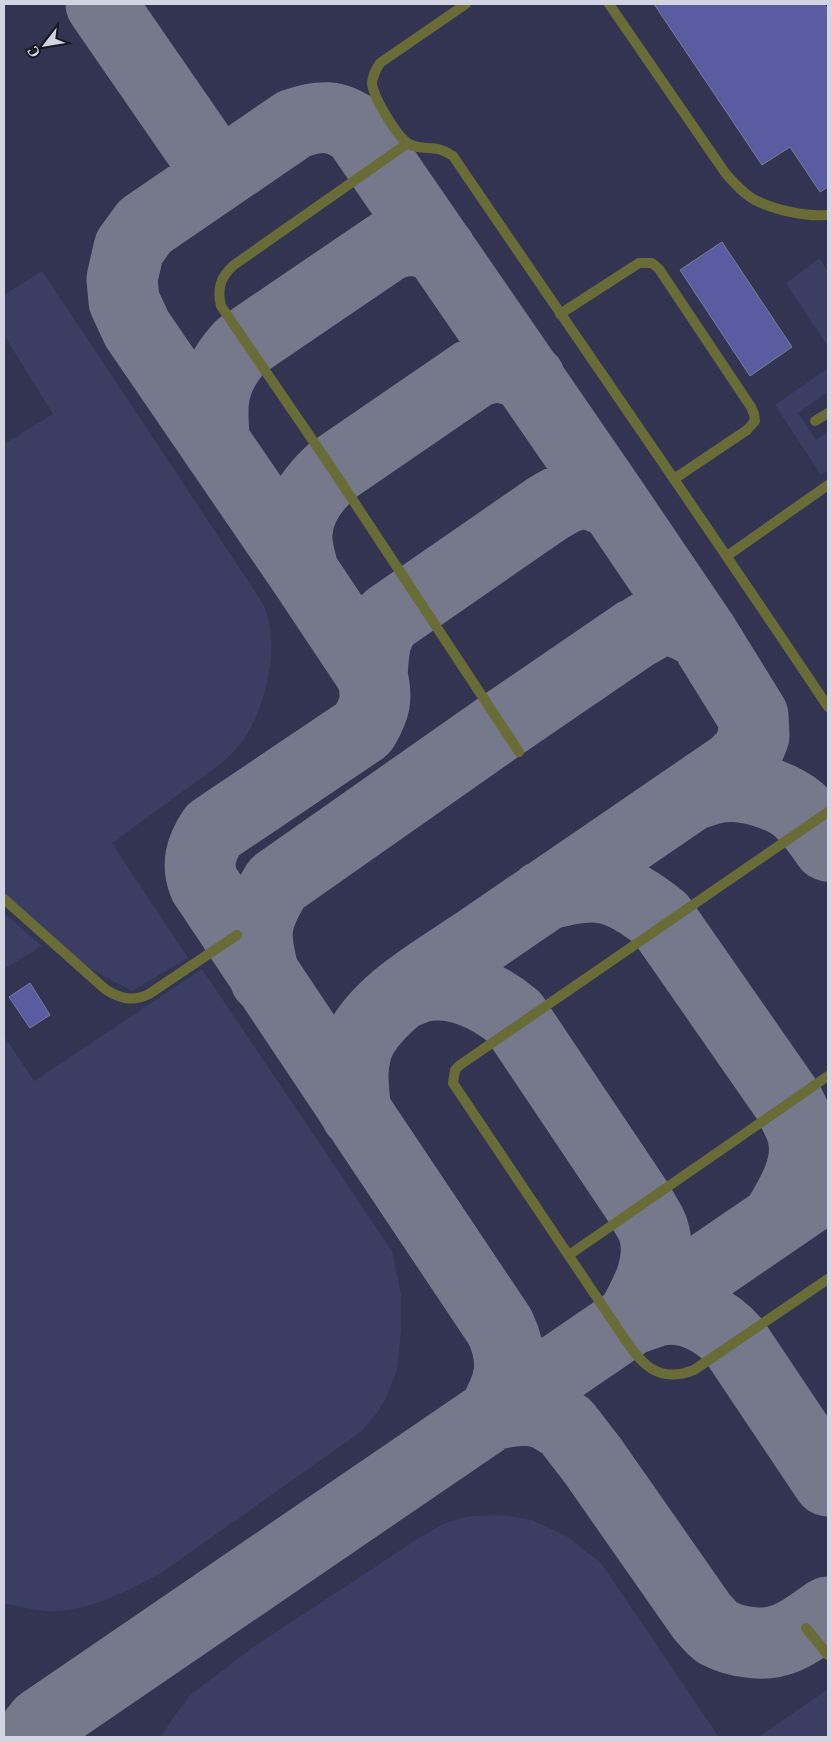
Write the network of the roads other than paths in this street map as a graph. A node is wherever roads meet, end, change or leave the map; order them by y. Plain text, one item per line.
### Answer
1 (466, 4) edge
2 (609, 4) edge
3 (408, 143) junction
4 (828, 215) edge
5 (560, 314) junction
6 (828, 413) edge
7 (815, 422) dead end
8 (674, 479) junction
9 (828, 486) edge
10 (727, 556) junction
11 (828, 707) edge
12 (520, 752) dead end
13 (828, 812) edge
14 (4, 899) edge
15 (237, 935) dead end
16 (828, 1076) edge
17 (569, 1255) junction
18 (828, 1279) edge
19 (806, 1628) dead end
20 (828, 1655) edge

1 - 3 lane
2 - 4 lane
3 - 5 lane
3 - 12 lane
5 - 8 lane
5 - 8 lane
6 - 7 lane
8 - 10 lane
9 - 10 lane
10 - 11 lane
13 - 17 lane
14 - 15 lane
16 - 17 lane
17 - 18 lane
19 - 20 lane

